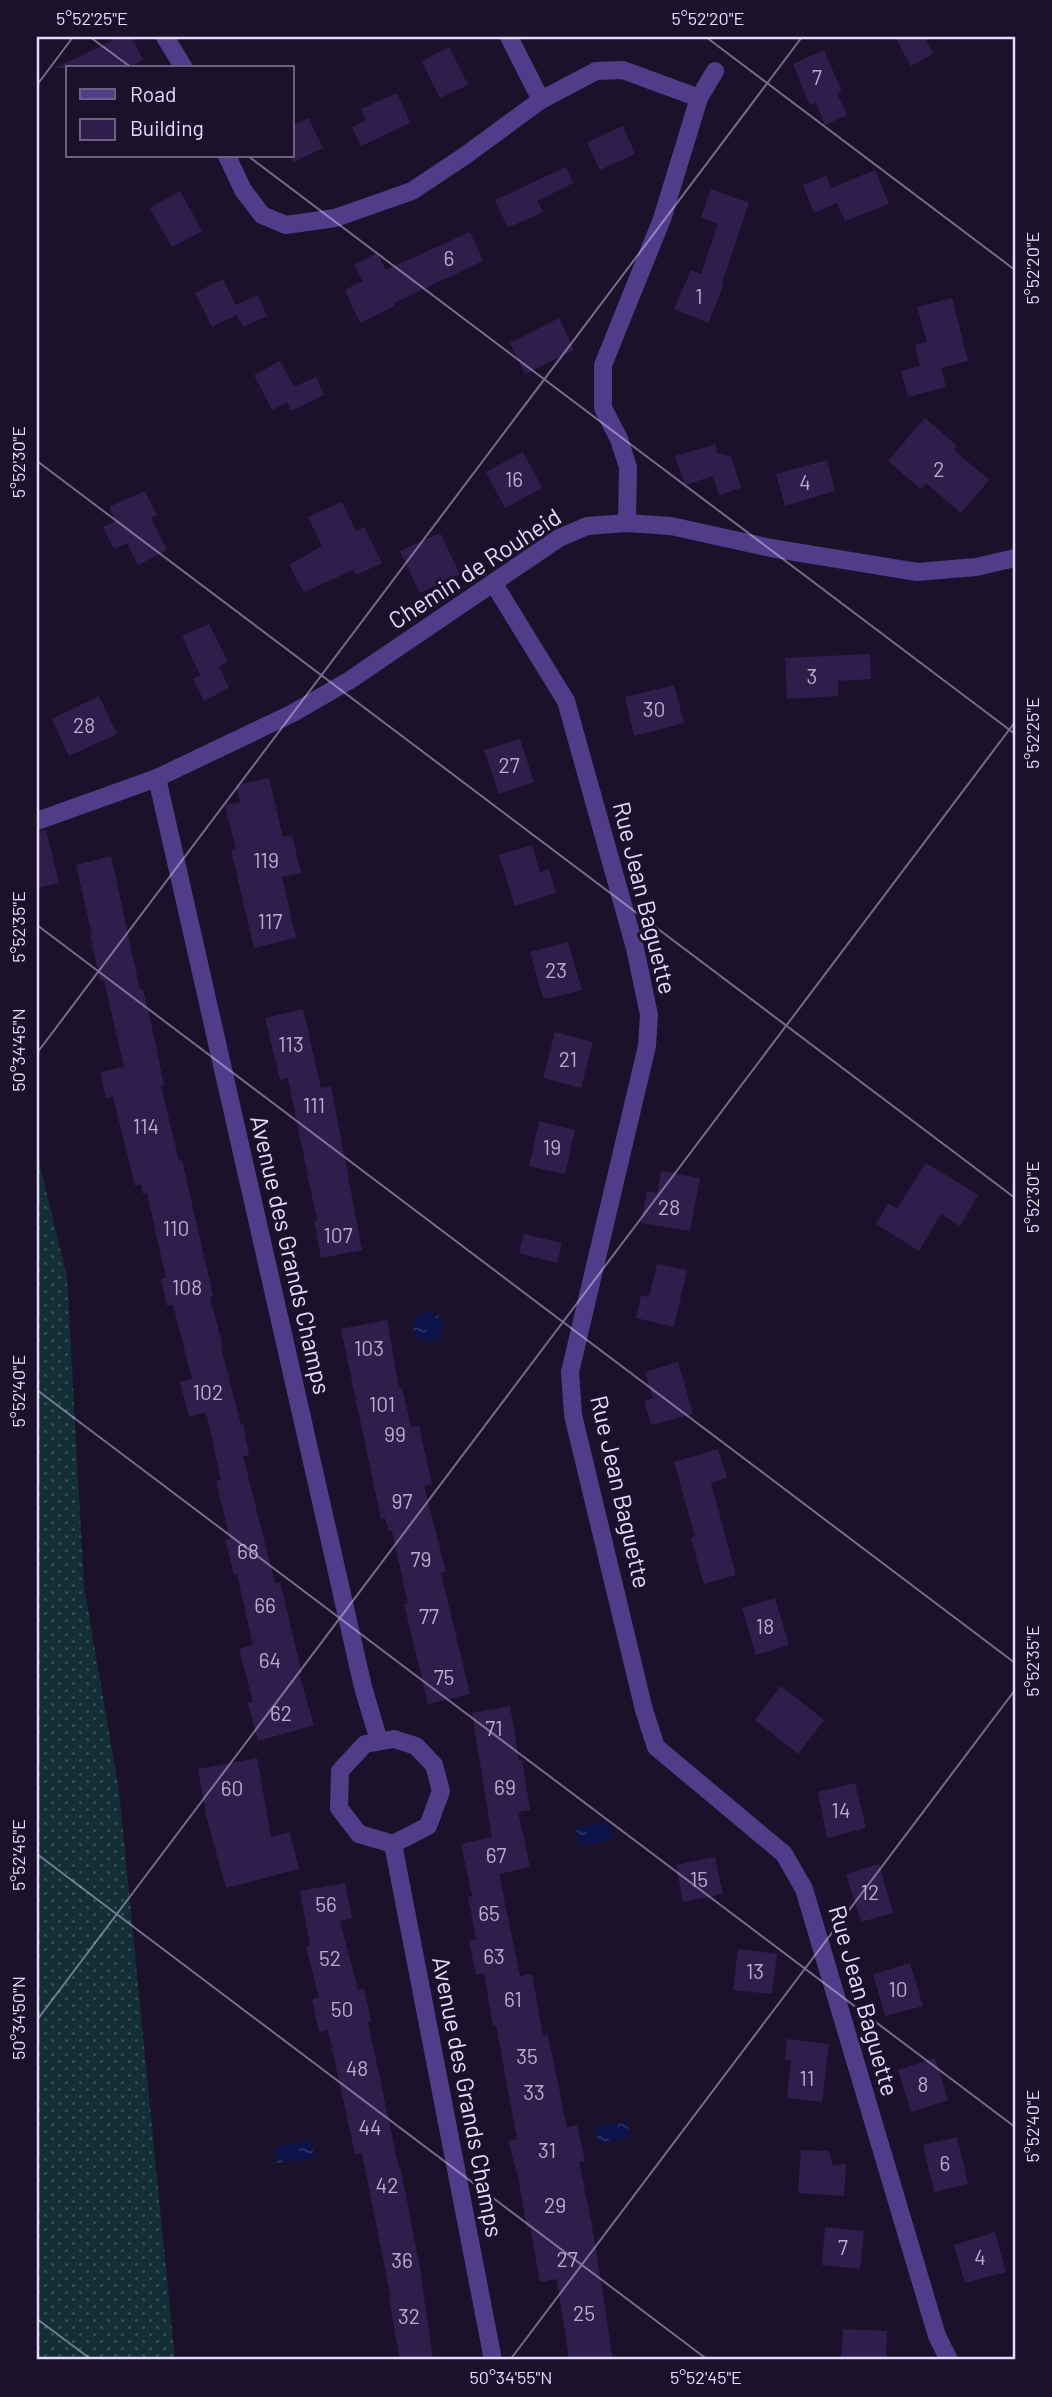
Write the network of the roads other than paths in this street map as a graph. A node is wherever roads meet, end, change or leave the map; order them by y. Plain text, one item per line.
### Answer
1 (165, 37) edge
2 (509, 37) edge
3 (183, 66) edge
4 (715, 71) dead end
5 (699, 98) junction
6 (541, 100) junction
7 (229, 158) edge
8 (627, 523) junction
9 (1015, 558) edge
10 (494, 584) junction
11 (157, 778) junction
12 (37, 821) edge
13 (379, 1741) junction
14 (393, 1843) junction
15 (493, 2360) edge
16 (949, 2360) edge

1 - 3 street
2 - 6 street
4 - 5 street
5 - 6 street
5 - 8 street
6 - 7 street
8 - 9 street, Chemin de Rouheid
8 - 10 street, Chemin de Rouheid
10 - 11 street, Chemin de Rouheid
10 - 16 street, Rue Jean Baguette
11 - 12 street, Chemin de Rouheid
11 - 13 street, Avenue des Grands Champs
13 - 14 street
13 - 14 street
14 - 15 street, Avenue des Grands Champs

